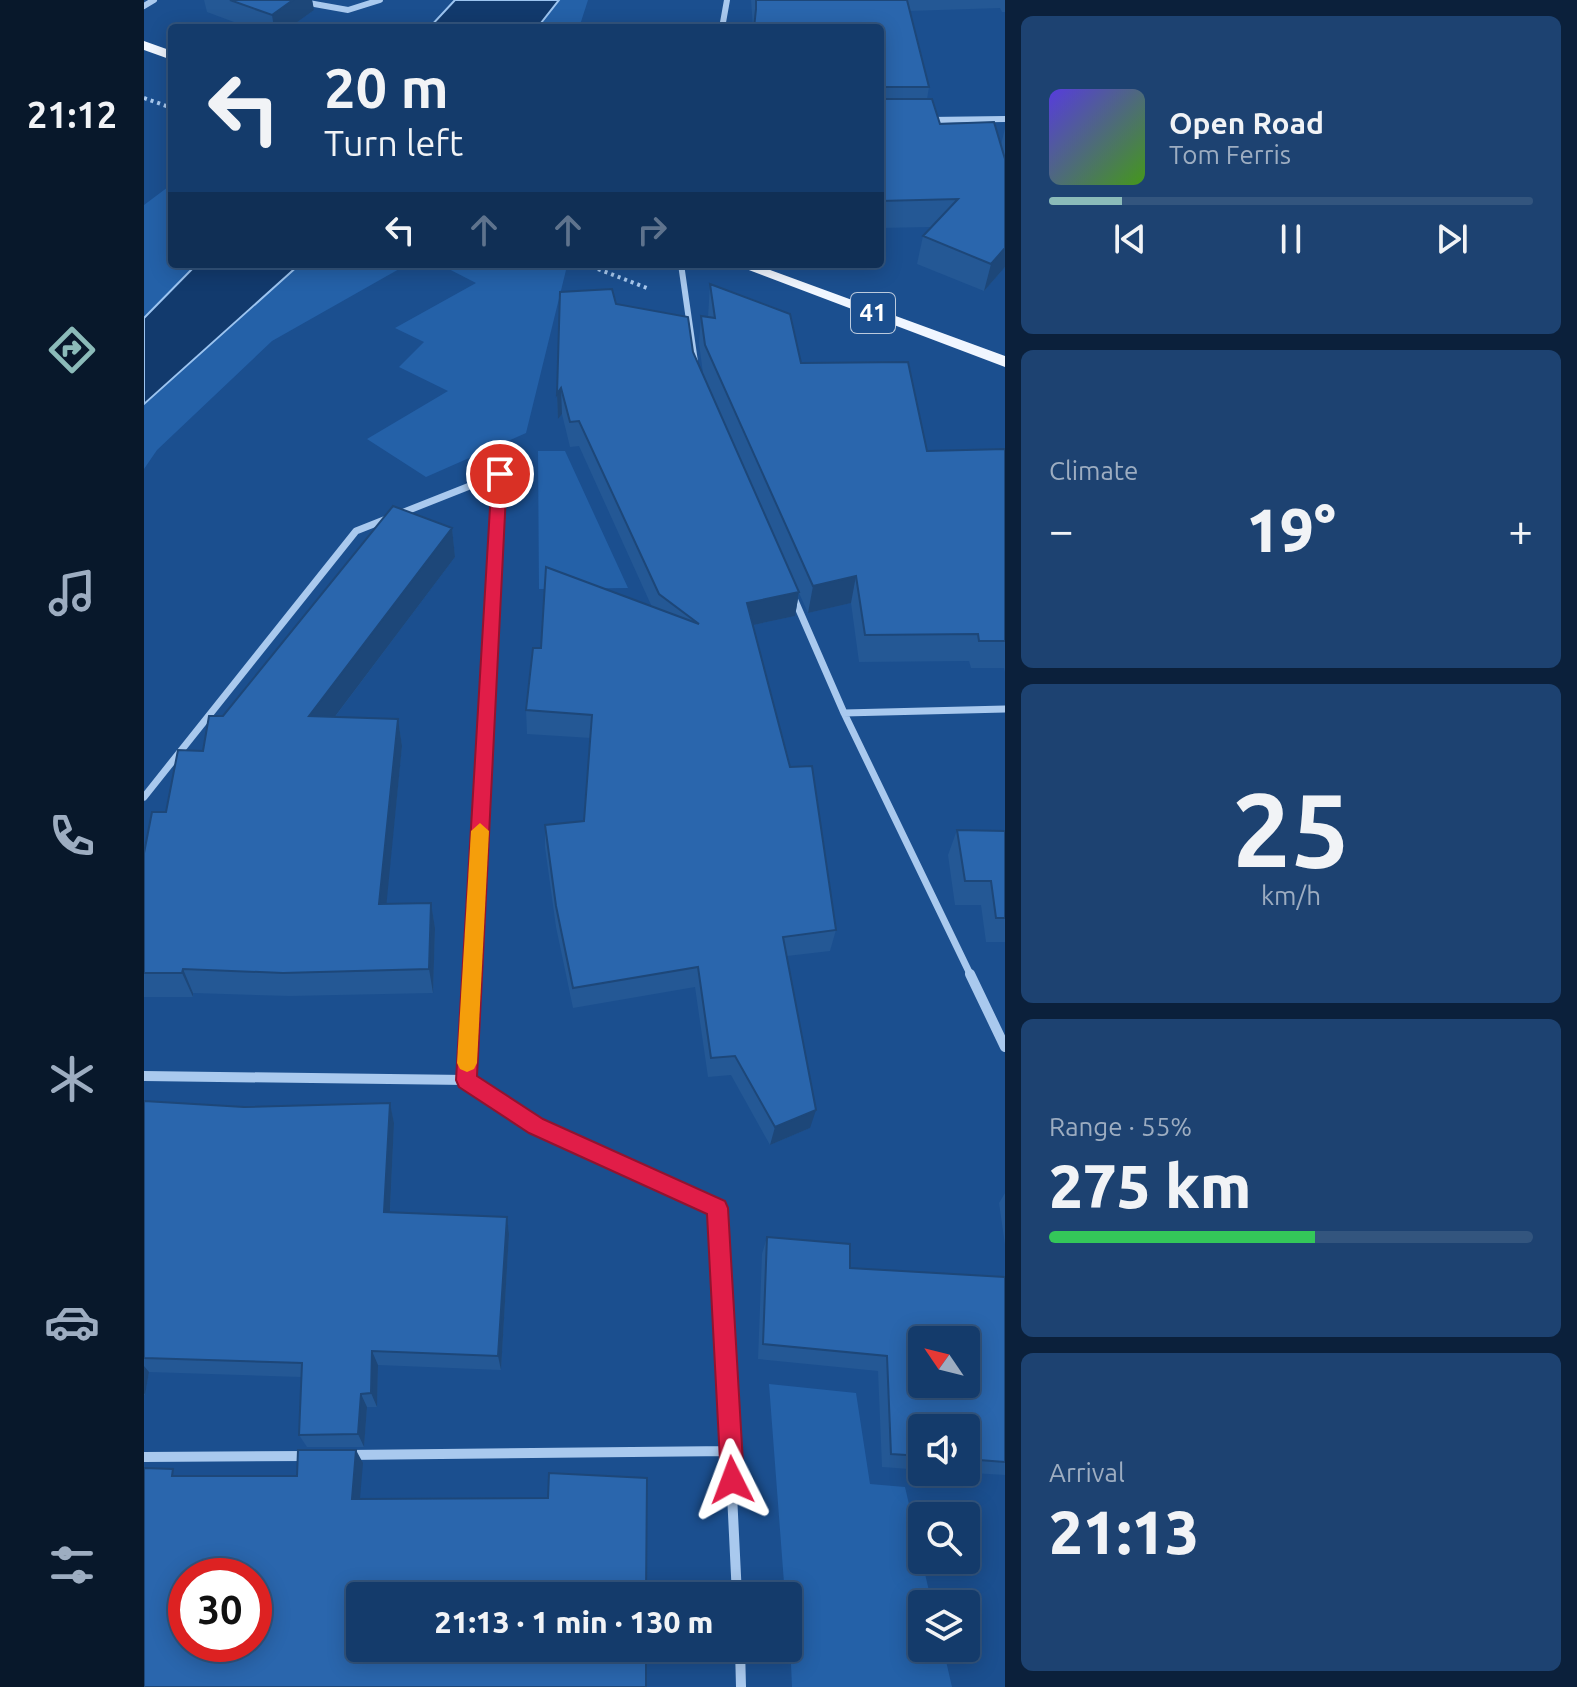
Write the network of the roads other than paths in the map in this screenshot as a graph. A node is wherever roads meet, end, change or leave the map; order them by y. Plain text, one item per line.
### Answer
1 (154, 0) edge
2 (292, 0) edge
3 (380, 0) edge
4 (727, 0) edge
5 (144, 6) edge
6 (723, 24) edge
7 (144, 45) edge
8 (168, 54) edge
9 (1005, 119) edge
10 (925, 120) edge
11 (985, 120) junction
12 (989, 133) edge
13 (682, 268) edge
14 (751, 268) edge
15 (1005, 362) edge
16 (697, 375) edge
17 (789, 586) edge
18 (1005, 709) edge
19 (844, 713) junction
20 (144, 797) edge
21 (1005, 1047) edge
22 (144, 1076) edge
23 (466, 1080) junction
24 (731, 1451) junction
25 (319, 1455) edge
26 (334, 1455) edge
27 (144, 1457) edge
28 (736, 1582) edge
29 (740, 1662) edge
30 (741, 1687) edge

1 - 5 street
2 - 3 street
4 - 6 street
7 - 8 main road
9 - 11 street
10 - 11 street
11 - 12 street
13 - 16 street
14 - 15 main road, 41
17 - 19 street
18 - 19 street
19 - 21 street
20 - 23 street
22 - 23 street
23 - 24 street
24 - 26 street
24 - 28 street
25 - 27 street
29 - 30 street

